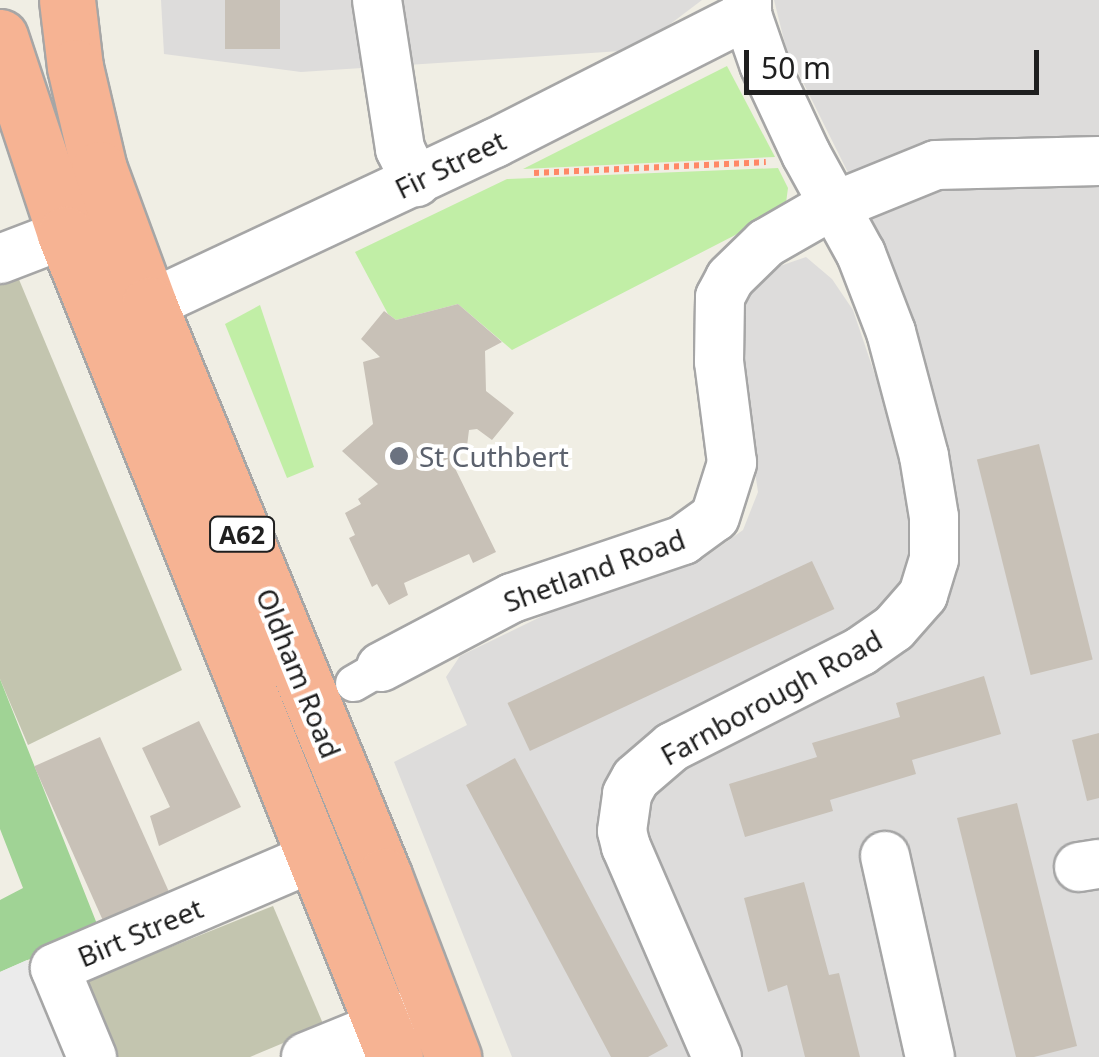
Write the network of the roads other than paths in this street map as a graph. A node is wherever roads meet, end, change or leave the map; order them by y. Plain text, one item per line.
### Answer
1 (67, 0) edge
2 (377, 0) edge
3 (747, 7) edge
4 (0, 37) edge
5 (1099, 161) edge
6 (416, 182) junction
7 (835, 205) junction
8 (66, 234) junction
9 (0, 259) edge
10 (149, 305) junction
11 (367, 675) dead end
12 (885, 856) dead end
13 (312, 858) junction
14 (433, 1005) junction
15 (388, 1041) edge
16 (92, 1057) edge
17 (306, 1057) edge
18 (452, 1057) edge
19 (717, 1057) edge
20 (930, 1057) edge

1 - 10 highway, Oldham Road / A62
2 - 6 street
3 - 6 street, Fir Street
3 - 7 street, Farnborough Road
4 - 8 highway, Oldham Road / A62
5 - 7 street, Shetland Road
6 - 10 street, Fir Street
7 - 11 street, Shetland Road
7 - 19 street, Farnborough Road
8 - 9 street
8 - 13 highway, Oldham Road / A62
10 - 14 highway, Oldham Road / A62
12 - 20 street
13 - 15 highway, Oldham Road / A62
13 - 16 street, Birt Street
14 - 15 street
14 - 18 highway, Oldham Road / A62
15 - 17 street

